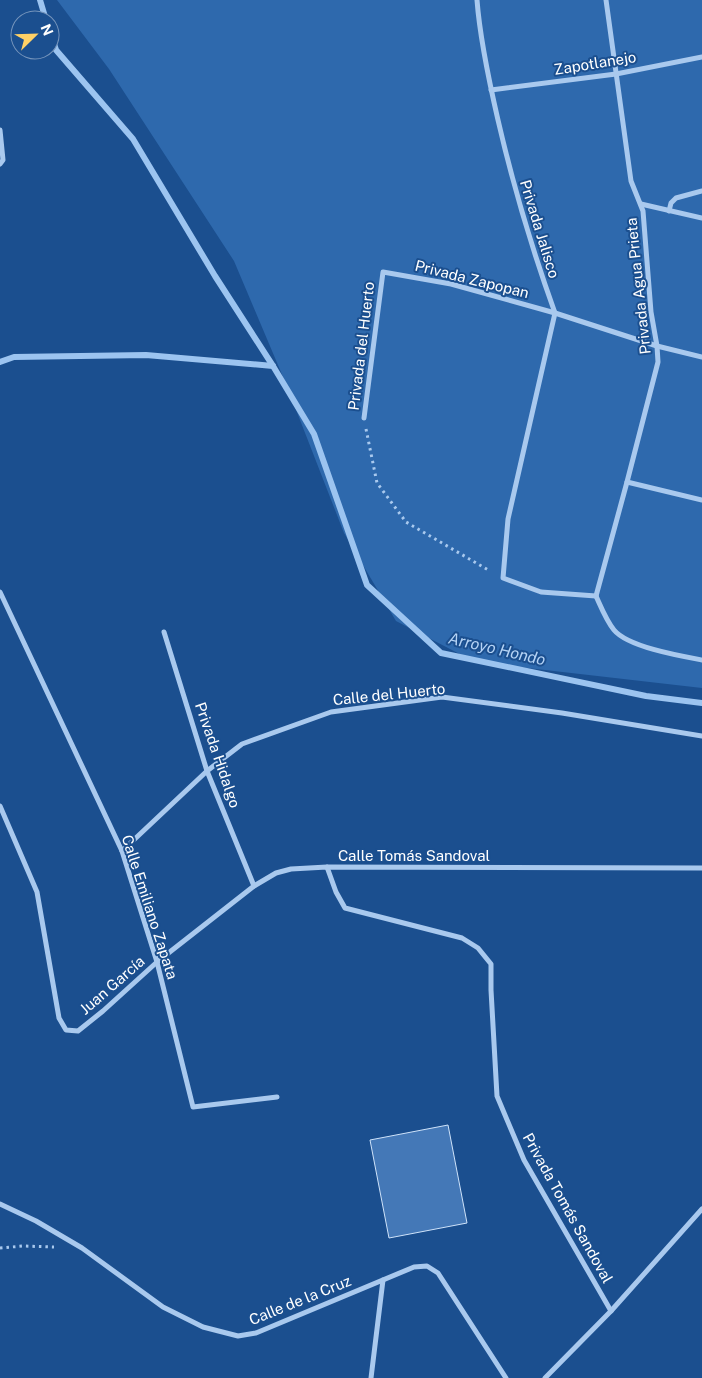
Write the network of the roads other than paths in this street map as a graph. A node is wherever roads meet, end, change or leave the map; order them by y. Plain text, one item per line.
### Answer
1 (477, 0) edge
2 (606, 0) edge
3 (702, 57) edge
4 (616, 74) junction
5 (491, 90) junction
6 (0, 130) edge
7 (0, 164) edge
8 (702, 191) edge
9 (642, 204) junction
10 (669, 210) junction
11 (702, 218) edge
12 (383, 272) joint
13 (555, 313) junction
14 (657, 346) junction
15 (702, 357) edge
16 (364, 418) road end
17 (627, 482) junction
18 (702, 500) edge
19 (0, 592) edge
20 (596, 596) junction
21 (164, 632) dead end
22 (702, 660) edge
23 (702, 736) edge
24 (207, 771) junction
25 (0, 806) edge
26 (122, 851) junction
27 (327, 867) junction
28 (702, 868) edge
29 (254, 886) junction
30 (157, 962) junction
31 (277, 1097) dead end
32 (0, 1204) edge
33 (702, 1209) edge
34 (383, 1280) junction
35 (611, 1311) junction
36 (371, 1378) edge
37 (506, 1378) edge
38 (545, 1378) edge

1 - 5 street, Privada Jalisco
2 - 4 street, Privada Agua Prieta
3 - 4 street, Zapotlanejo
4 - 5 street, Zapotlanejo
4 - 9 street, Privada Agua Prieta
5 - 13 street, Privada Jalisco
6 - 7 street
8 - 10 street
9 - 10 street
9 - 14 street, Privada Agua Prieta
10 - 11 street
12 - 13 street, Privada Zapopan
12 - 16 street, Privada del Huerto
13 - 14 street
13 - 20 street
14 - 15 street
14 - 17 street, Privada Agua Prieta
17 - 18 street
17 - 20 street, Privada Agua Prieta
19 - 26 street, Calle Emiliano Zapata
20 - 22 street
21 - 24 street, Privada Hidalgo
23 - 24 street, Calle del Huerto
24 - 26 street, Calle del Huerto
24 - 29 street, Privada Hidalgo
25 - 30 street, Juan García
26 - 30 street, Calle Emiliano Zapata
27 - 28 street, Calle Tomás Sandoval
27 - 29 street, Calle Tomás Sandoval
27 - 35 street, Privada Tomás Sandoval
29 - 30 street, Calle Tomás Sandoval
30 - 31 street, Calle Emiliano Zapata
32 - 34 street, Calle de la Cruz
33 - 35 street
34 - 36 street
34 - 37 street, Calle de la Cruz
35 - 38 street

